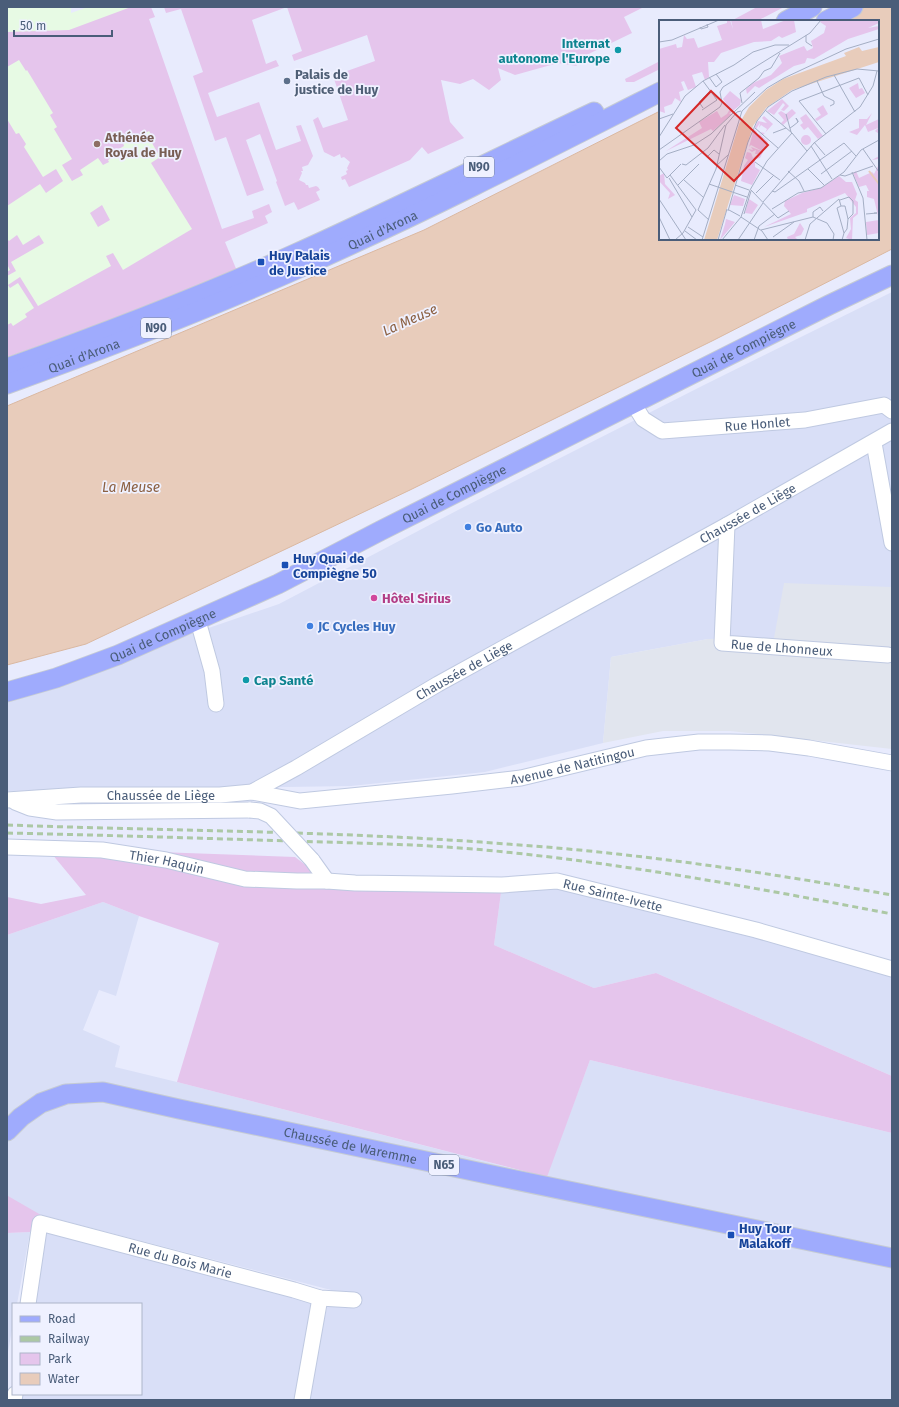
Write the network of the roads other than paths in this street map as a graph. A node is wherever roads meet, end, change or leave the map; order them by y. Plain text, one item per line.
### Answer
1 (812, 7) edge
2 (853, 7) edge
3 (788, 20) edge
4 (828, 20) edge
5 (659, 80) edge
6 (659, 93) edge
7 (892, 261) edge
8 (892, 275) edge
9 (838, 300) junction
10 (7, 368) edge
11 (7, 384) edge
12 (633, 403) junction
13 (892, 411) edge
14 (892, 432) edge
15 (874, 442) junction
16 (727, 525) junction
17 (892, 543) edge
18 (198, 621) junction
19 (888, 655) dead end
20 (7, 692) edge
21 (216, 704) dead end
22 (892, 763) edge
23 (252, 792) junction
24 (8, 800) edge
25 (7, 847) edge
26 (327, 881) junction
27 (892, 970) edge
28 (7, 1131) edge
29 (892, 1258) edge
30 (320, 1298) junction
31 (354, 1300) dead end
32 (28, 1303) edge
33 (302, 1400) edge

1 - 3 main road
2 - 4 main road
5 - 10 main road, Quai d'Arona / N90
6 - 11 main road, Quai d'Arona / N90
7 - 9 main road
8 - 9 main road, Quai de Compiègne
9 - 12 main road, Quai de Compiègne
12 - 13 street, Rue Honlet
12 - 18 main road, Quai de Compiègne
14 - 15 street, Chaussée de Liège
15 - 16 street, Chaussée de Liège
15 - 17 street
16 - 19 street, Rue de Lhonneux
16 - 23 street, Chaussée de Liège
18 - 20 main road, Quai de Compiègne
18 - 21 street
22 - 23 street, Avenue de Natitingou
23 - 24 street, Chaussée de Liège
24 - 26 street, bridge
25 - 26 street, Thier Haquin
26 - 27 street, Rue Sainte-Ivette
28 - 29 main road, Chaussée de Waremme / N65
30 - 31 street, Rue du Bois Marie
30 - 32 street, Rue du Bois Marie
30 - 33 street

